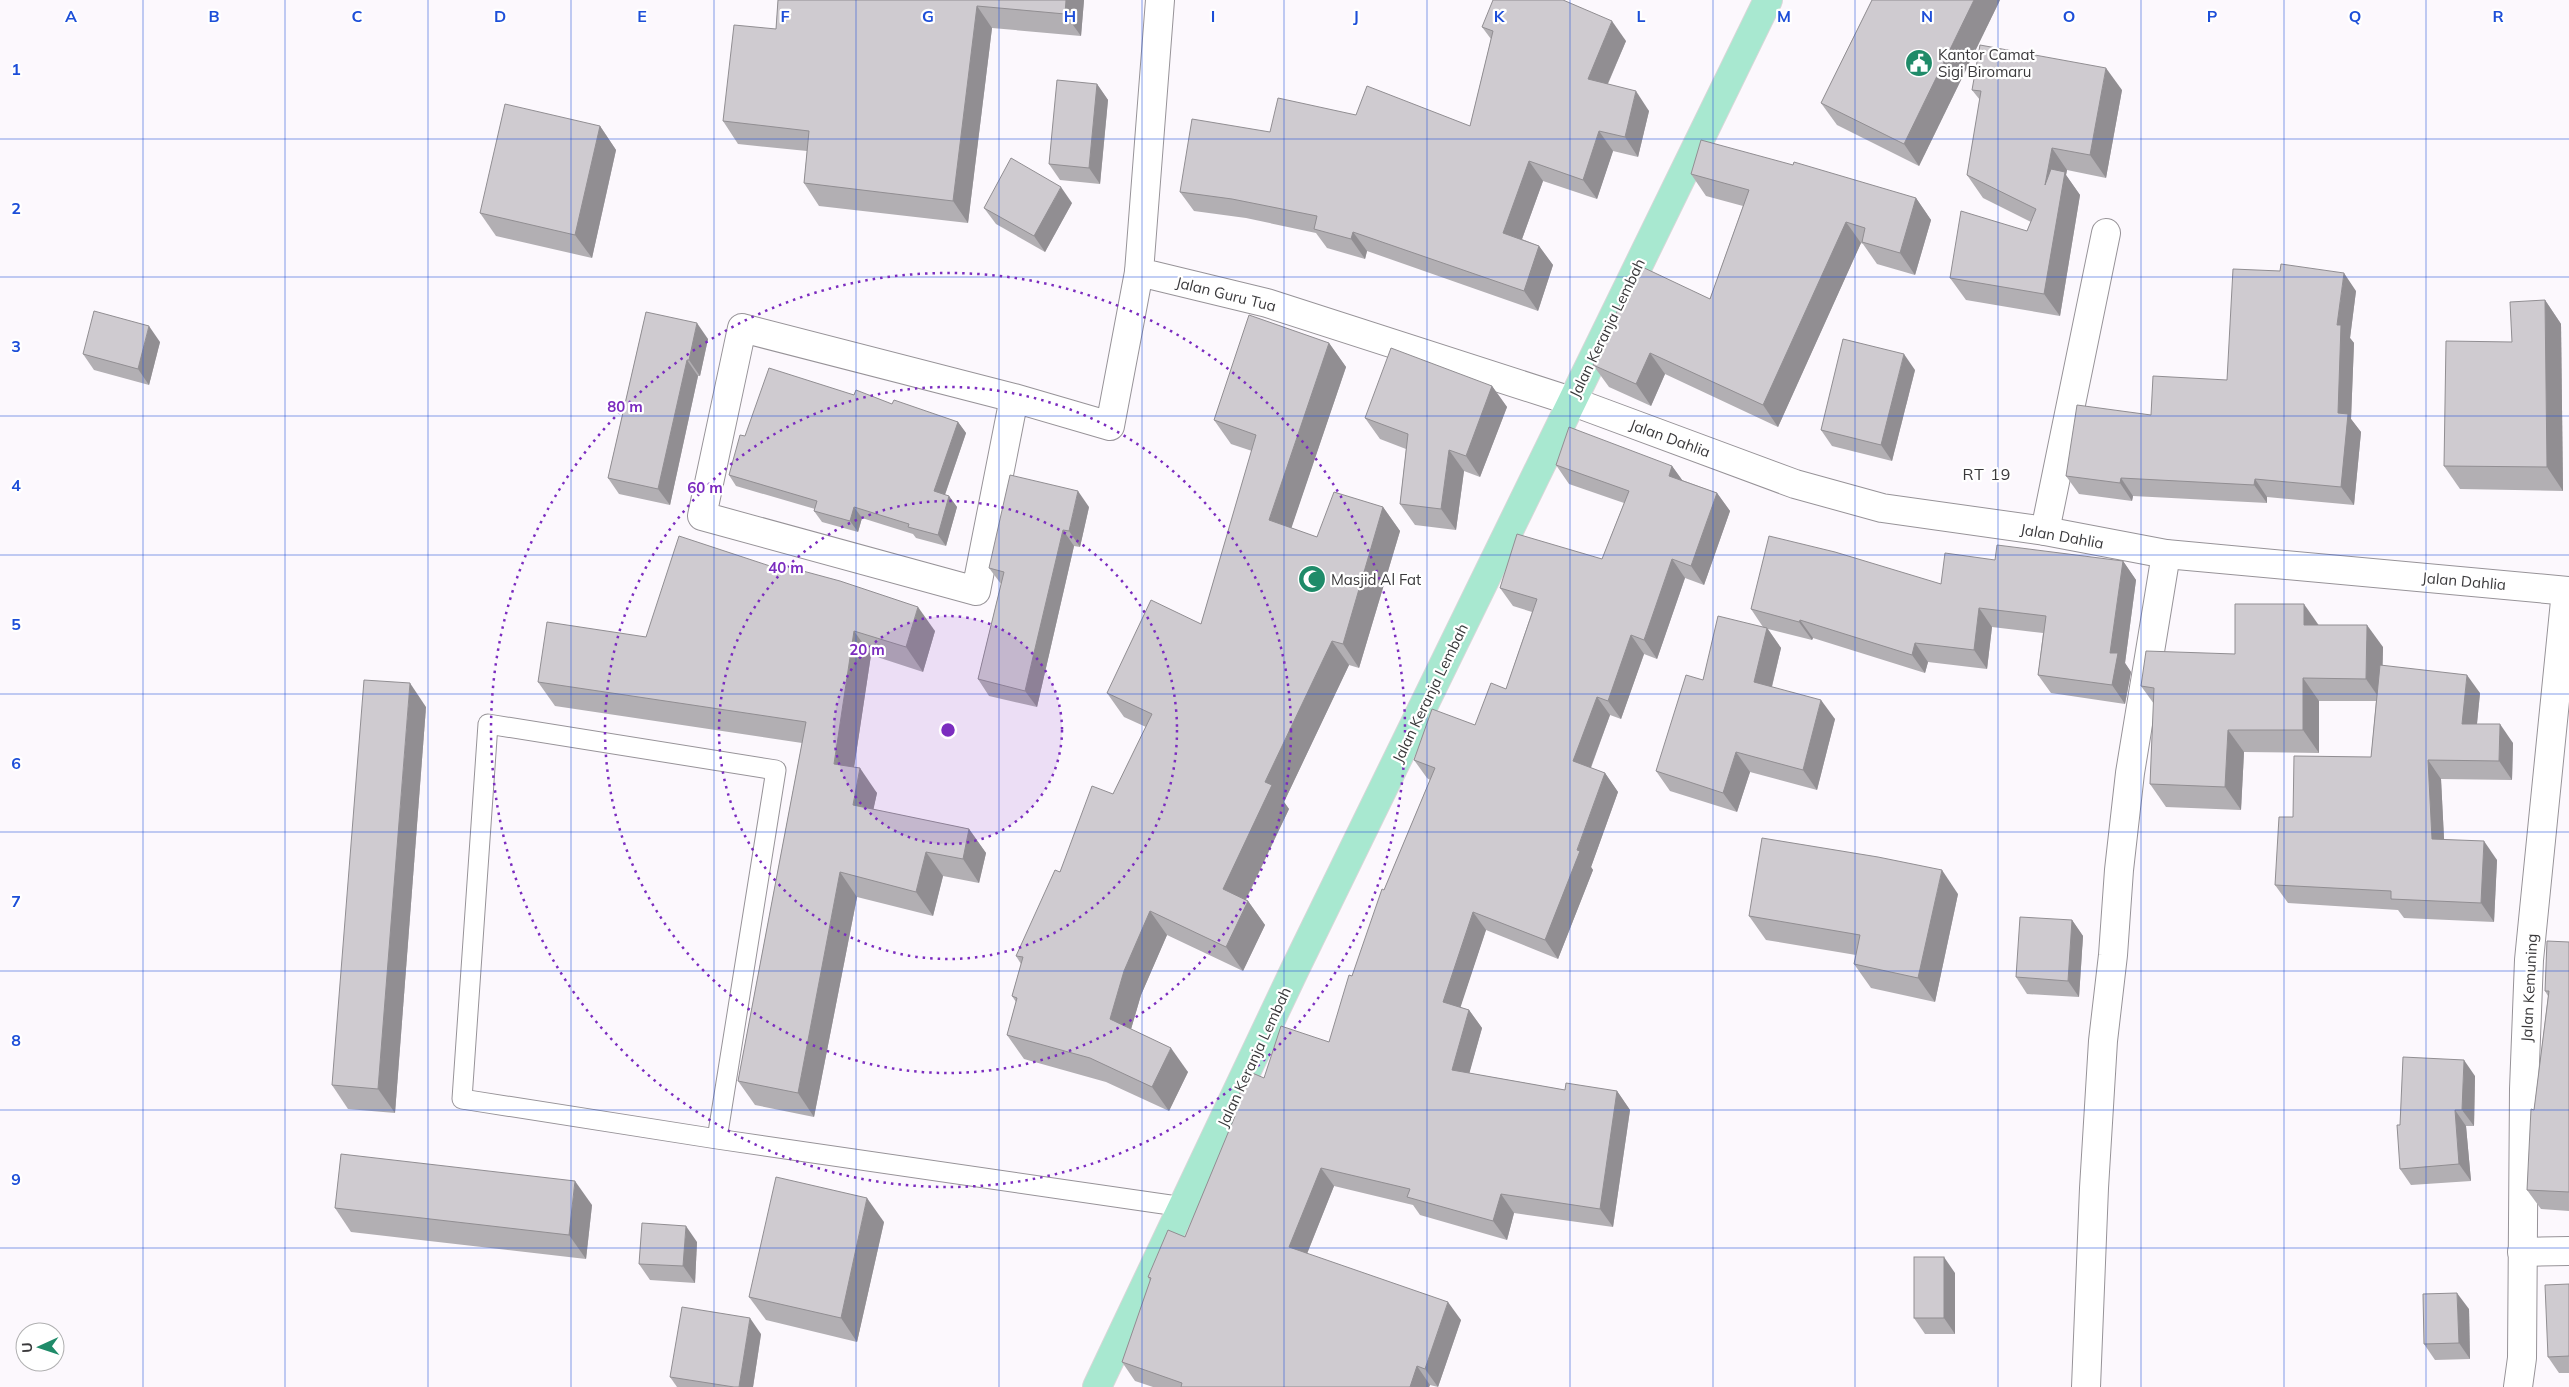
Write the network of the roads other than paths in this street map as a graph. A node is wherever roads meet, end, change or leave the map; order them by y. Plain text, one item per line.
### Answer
1 (1160, 0) edge
2 (1768, 0) edge
3 (2106, 233) dead end
4 (1139, 272) junction
5 (1014, 398) junction
6 (1571, 401) junction
7 (2046, 531) junction
8 (2166, 554) junction
9 (2567, 591) edge
10 (717, 1139) junction
11 (1184, 1207) junction
12 (2569, 1251) edge
13 (2522, 1252) junction
14 (1097, 1387) edge
15 (2086, 1387) edge
16 (2518, 1387) edge

1 - 4 street
2 - 6 main road, Jalan Keranja Lembah
3 - 7 street
4 - 5 street
4 - 6 street, Jalan Guru Tua
5 - 5 street
6 - 7 street, Jalan Dahlia
6 - 11 main road, Jalan Keranja Lembah
7 - 8 street, Jalan Dahlia
8 - 9 street, Jalan Dahlia
8 - 15 street
9 - 13 street, Jalan Kemuning
10 - 10 lane
10 - 11 lane
11 - 14 main road, Jalan Keranja Lembah
12 - 13 street
13 - 16 street, Jalan Kemuning

